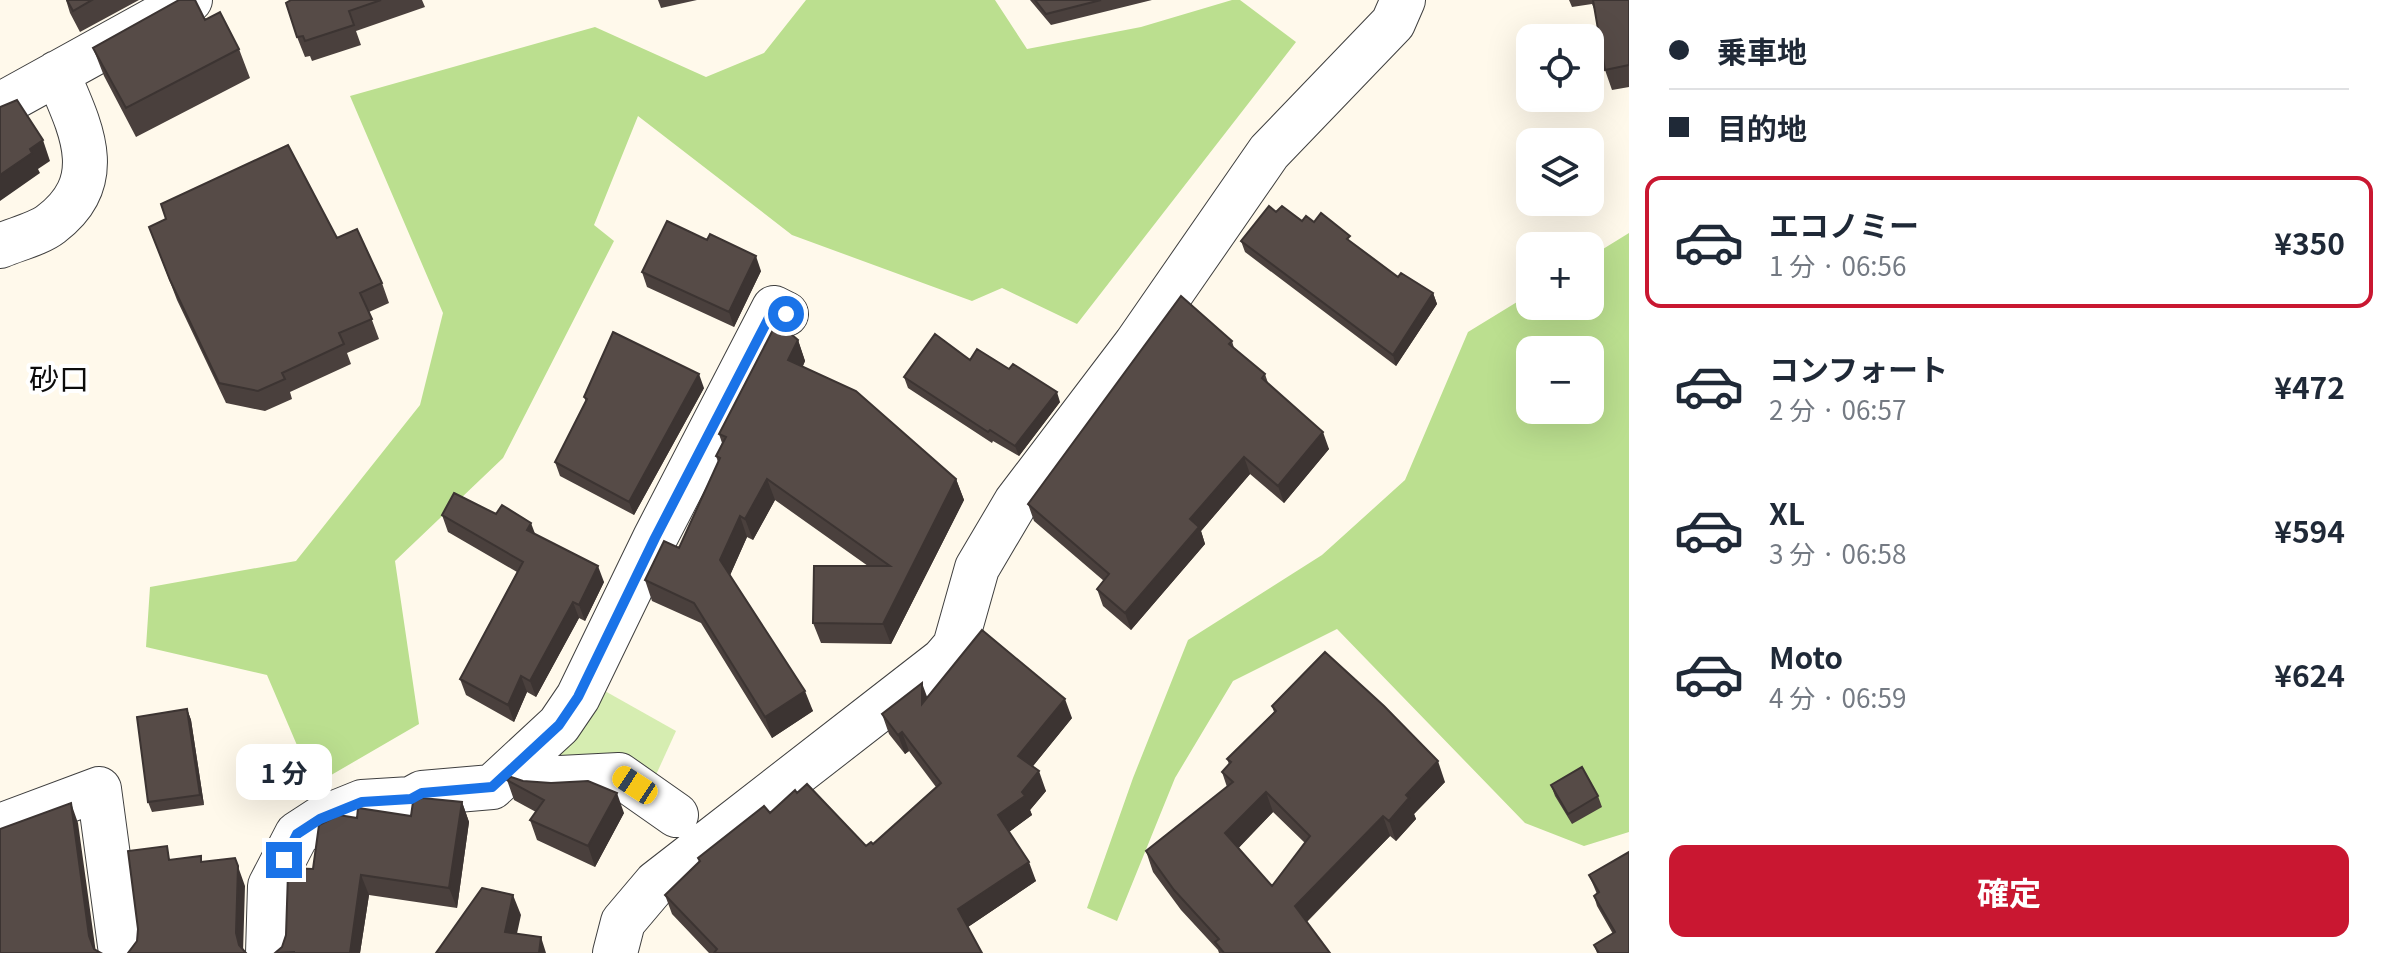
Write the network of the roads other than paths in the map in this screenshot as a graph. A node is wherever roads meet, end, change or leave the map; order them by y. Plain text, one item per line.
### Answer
1 (190, 0) edge
2 (1403, 0) edge
3 (57, 73) junction
4 (0, 105) edge
5 (0, 246) edge
6 (786, 314) dead end
7 (514, 767) junction
8 (676, 815) dead end
9 (0, 826) edge
10 (121, 953) edge
11 (268, 953) edge
12 (615, 953) edge

1 - 3 street
2 - 12 street
3 - 4 street
3 - 5 street
6 - 7 street
7 - 8 street
7 - 11 street
9 - 10 street

